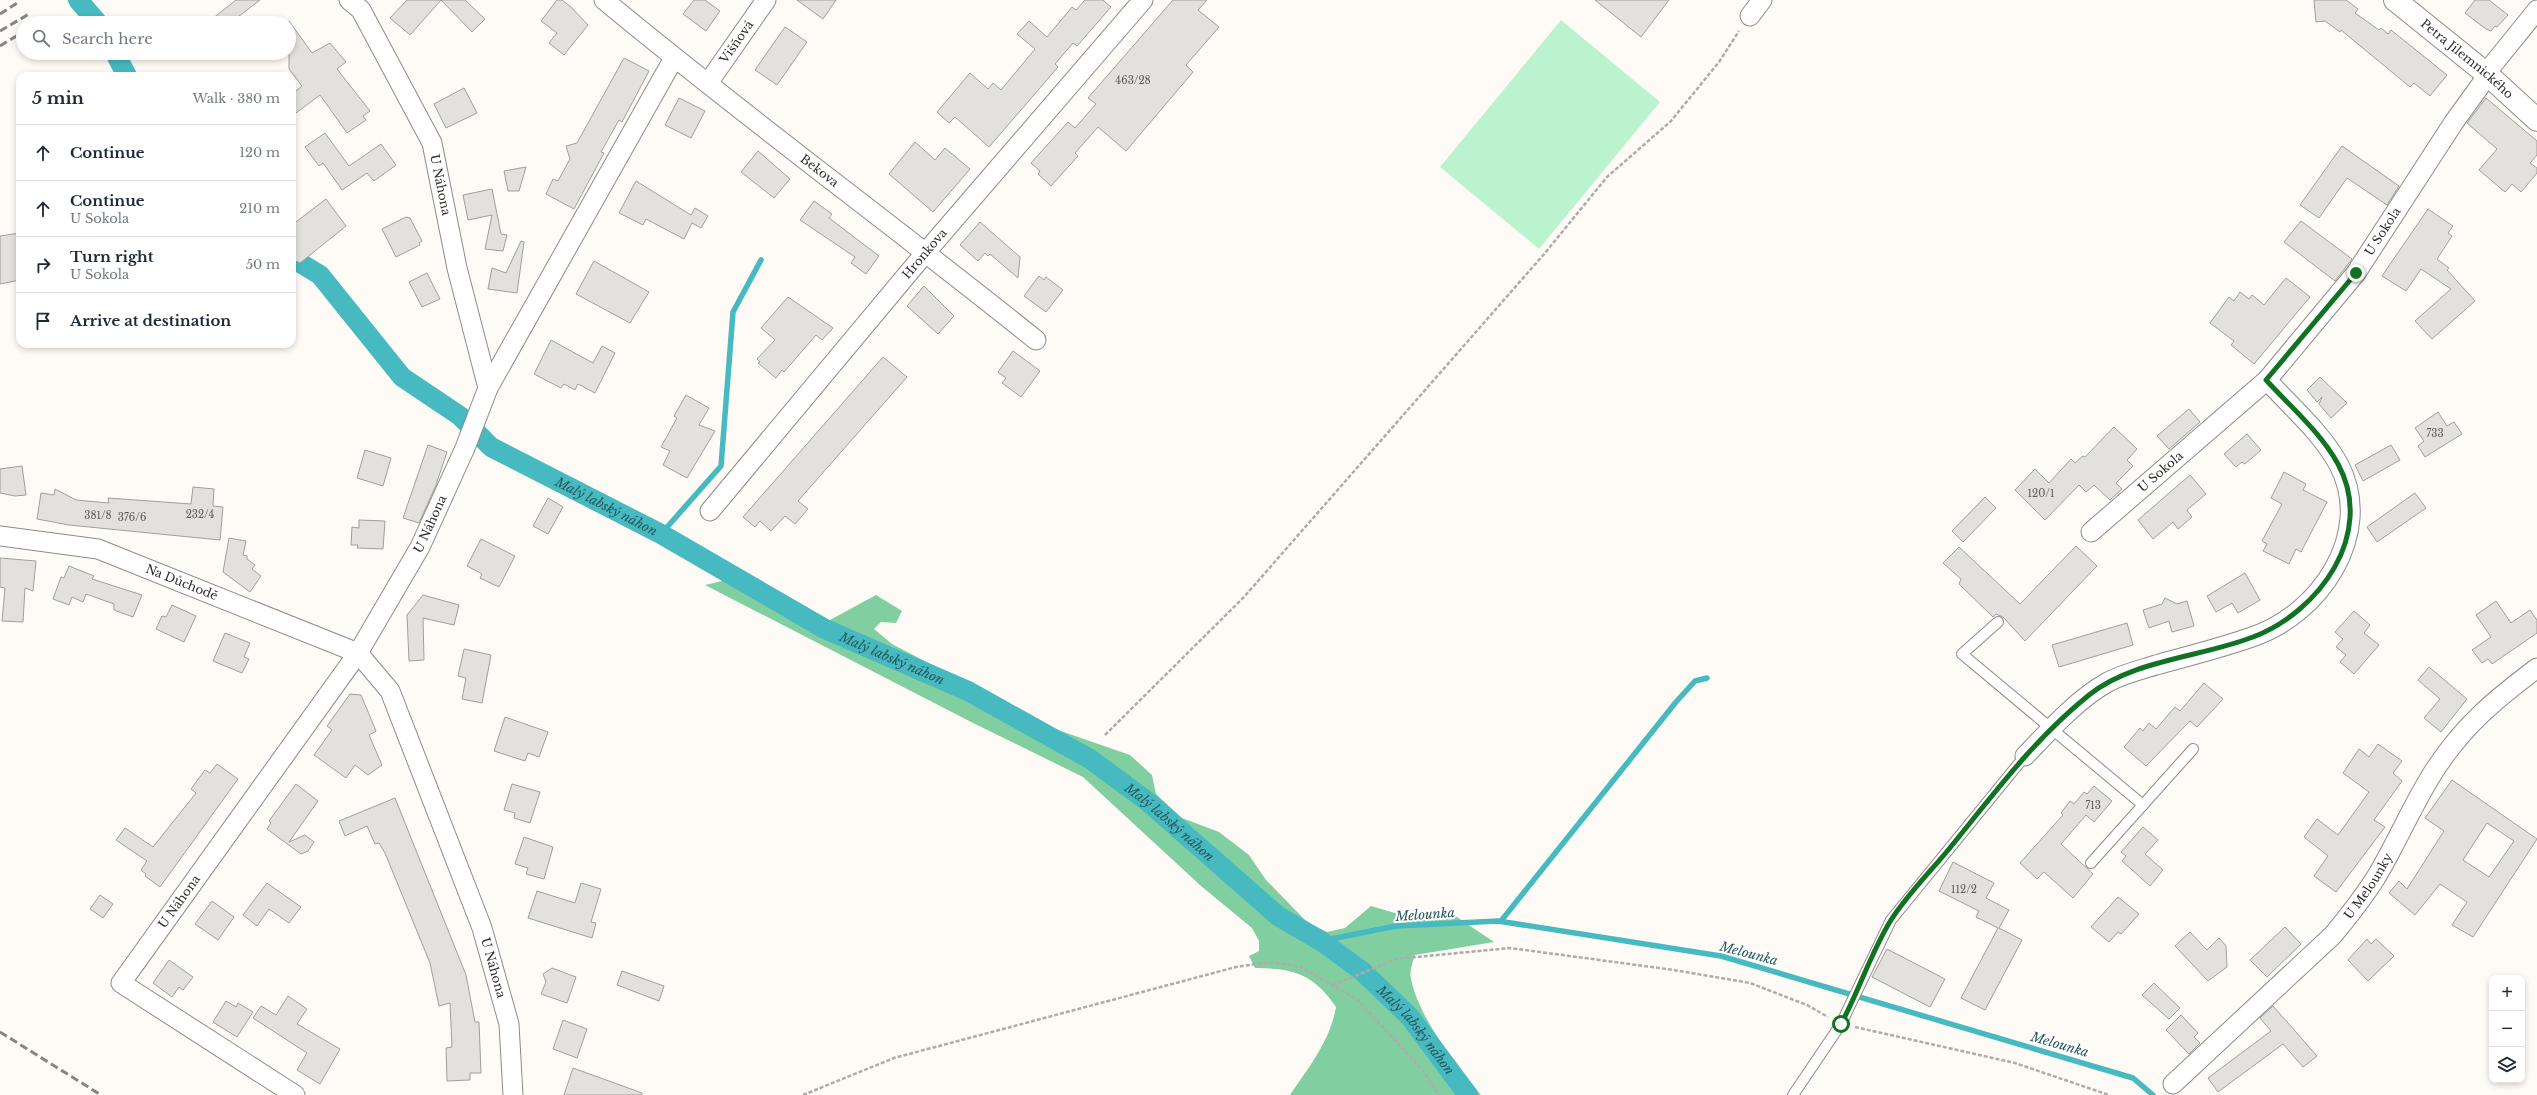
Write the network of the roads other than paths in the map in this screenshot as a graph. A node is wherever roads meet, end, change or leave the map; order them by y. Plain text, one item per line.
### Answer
1 (604, 0) edge
2 (766, 0) edge
3 (1142, 0) edge
4 (1762, 0) edge
5 (2395, 0) edge
6 (361, 3) edge
7 (2537, 10) edge
8 (1750, 16) road end
9 (674, 58) junction
10 (2487, 74) junction
11 (708, 83) junction
12 (2537, 120) edge
13 (926, 252) junction
14 (1036, 340) dead end
15 (2266, 380) junction
16 (488, 388) junction
17 (710, 511) dead end
18 (2091, 532) dead end
19 (0, 536) edge
20 (1998, 622) dead end
21 (358, 653) junction
22 (2537, 668) edge
23 (2052, 728) junction
24 (2193, 749) dead end
25 (2025, 756) joint
26 (2143, 805) junction
27 (2091, 863) dead end
28 (2173, 1084) dead end
29 (295, 1095) edge
30 (513, 1095) edge
31 (1793, 1095) edge

1 - 9 street, Bekova
2 - 11 street, Višňová
3 - 13 street, Hronkova
4 - 8 street
5 - 10 street, Petra Jilemnického
6 - 16 street, U Náhona
7 - 10 street, U Sokola
9 - 11 street, Bekova
9 - 16 street, U Náhona
10 - 12 street, Petra Jilemnického
10 - 15 street, U Sokola
11 - 13 street, Bekova
13 - 14 street, Bekova
13 - 17 street, Hronkova
15 - 18 street, U Sokola
15 - 23 street
16 - 21 street, U Náhona
19 - 21 street, Na Důchodě
20 - 23 lane
21 - 29 street, U Náhona
21 - 30 street, U Náhona
22 - 28 street, U Melounky
23 - 25 street
23 - 26 lane
24 - 26 lane
25 - 31 lane
26 - 27 lane

